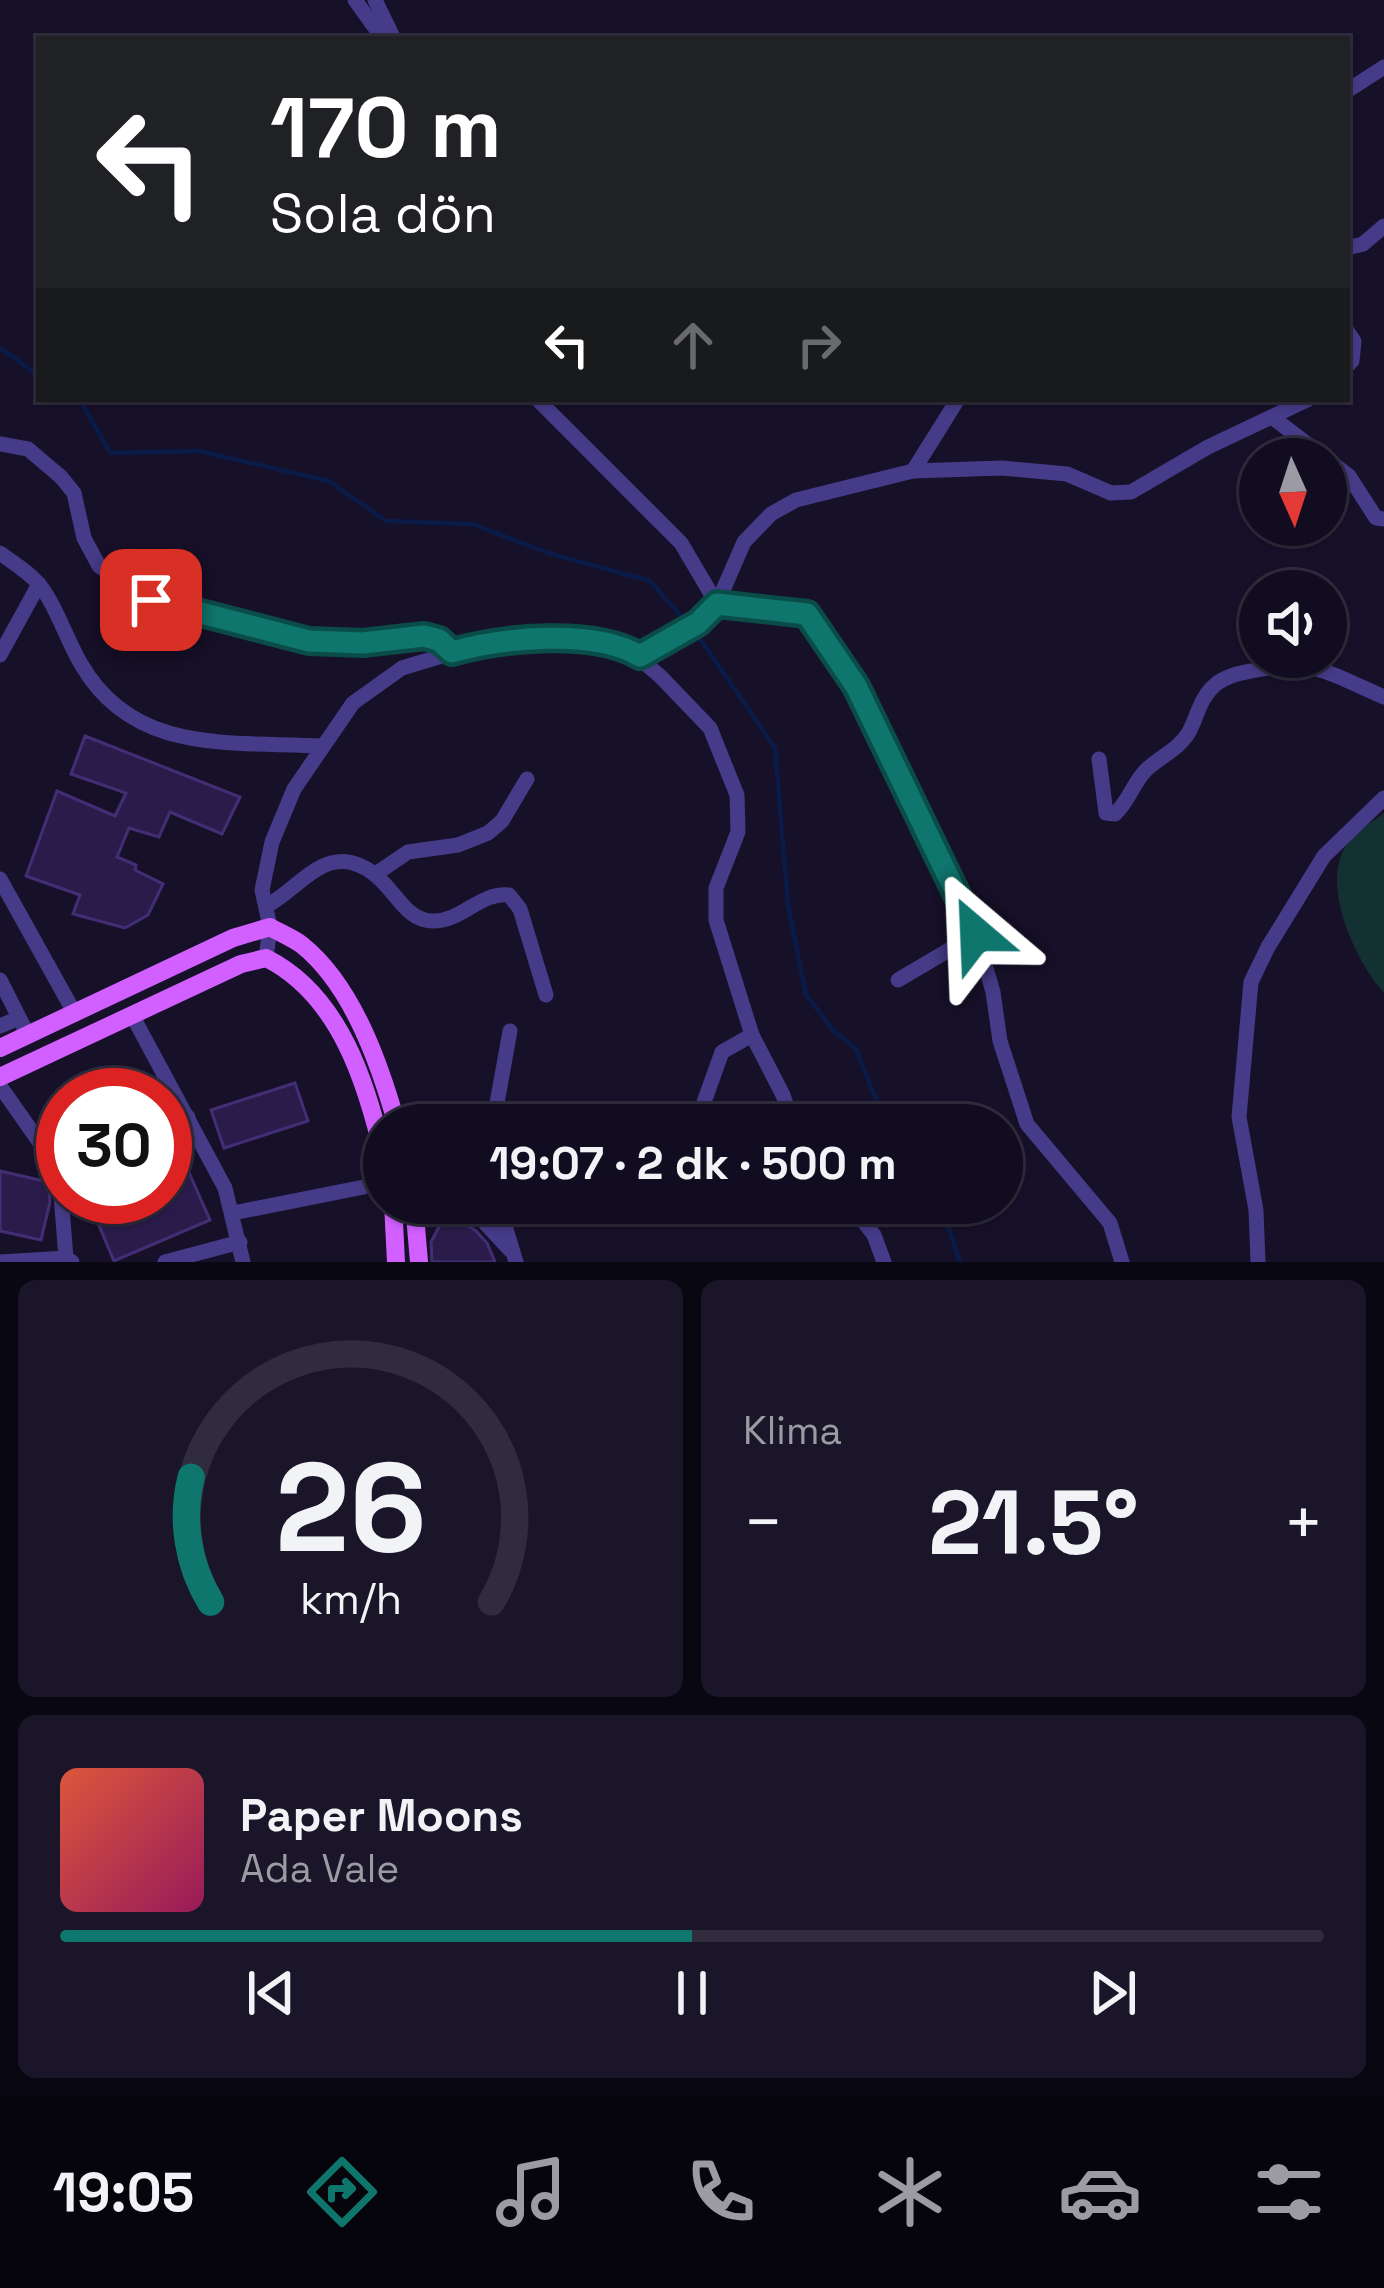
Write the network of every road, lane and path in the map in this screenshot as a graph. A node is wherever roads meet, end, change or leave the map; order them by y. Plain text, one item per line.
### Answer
1 (355, 0) edge
2 (375, 0) edge
3 (381, 36) edge
4 (393, 36) edge
5 (1384, 67) edge
6 (1350, 89) edge
7 (1384, 226) edge
8 (1350, 247) edge
9 (540, 402) edge
10 (956, 402) edge
11 (1303, 402) edge
12 (1273, 417) junction
13 (0, 444) edge
14 (913, 471) junction
15 (1384, 519) edge
16 (0, 553) edge
17 (39, 584) junction
18 (717, 604) junction
19 (452, 652) junction
20 (0, 655) edge
21 (640, 656) junction
22 (1384, 697) edge
23 (323, 746) junction
24 (1099, 759) dead end
25 (526, 779) dead end
26 (1384, 799) edge
27 (376, 873) junction
28 (0, 879) edge
29 (266, 906) junction
30 (270, 927) junction
31 (976, 934) junction
32 (266, 958) junction
33 (0, 980) edge
34 (898, 980) dead end
35 (546, 995) dead end
36 (74, 1012) junction
37 (132, 1015) junction
38 (0, 1026) edge
39 (24, 1026) junction
40 (510, 1031) dead end
41 (752, 1035) junction
42 (0, 1048) edge
43 (161, 1068) edge
44 (0, 1082) edge
45 (368, 1104) edge
46 (390, 1104) edge
47 (497, 1104) edge
48 (703, 1104) edge
49 (786, 1104) edge
50 (192, 1126) edge
51 (36, 1133) edge
52 (363, 1187) edge
53 (233, 1213) junction
54 (66, 1224) edge
55 (394, 1224) edge
56 (416, 1224) edge
57 (486, 1224) edge
58 (504, 1224) edge
59 (865, 1224) edge
60 (240, 1242) junction
61 (513, 1256) edge
62 (69, 1260) edge
63 (0, 1262) edge
64 (165, 1262) edge
65 (243, 1262) edge
66 (397, 1262) edge
67 (419, 1262) edge
68 (884, 1262) edge
69 (1122, 1262) edge
70 (1258, 1262) edge

1 - 3 street
2 - 4 street
5 - 6 street
7 - 8 street
9 - 18 street
10 - 14 street
11 - 12 street
12 - 14 street
12 - 15 street
13 - 19 street
14 - 18 street
16 - 17 street
17 - 20 street
17 - 23 street
18 - 21 street
18 - 31 street
19 - 21 street
19 - 23 street
21 - 41 street
22 - 24 street
23 - 29 street
25 - 27 street
26 - 70 street
27 - 29 street
27 - 35 street
28 - 36 street
29 - 30 street
30 - 32 street
30 - 36 main road
30 - 46 main road
31 - 34 street
31 - 69 street
32 - 37 main road
32 - 45 main road
33 - 39 street
36 - 39 main road
37 - 43 street
37 - 44 main road
38 - 39 street
39 - 42 main road
40 - 47 street
41 - 48 street
41 - 49 street
44 - 51 street
50 - 53 street
52 - 53 street
53 - 60 street
54 - 62 street
55 - 66 main road
56 - 67 main road
57 - 61 street
58 - 61 street
59 - 68 street
60 - 64 street
60 - 65 street
62 - 63 street

